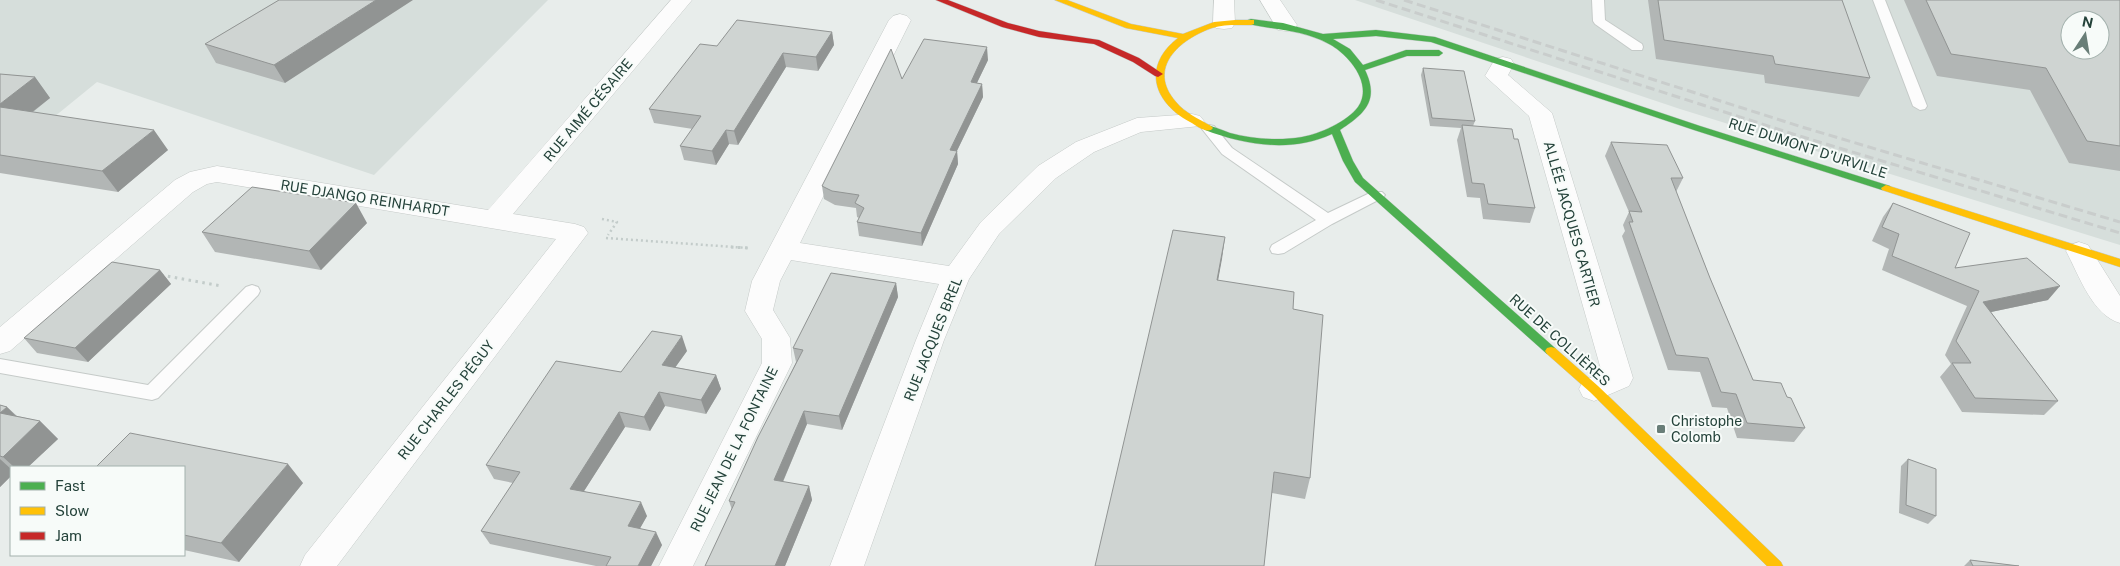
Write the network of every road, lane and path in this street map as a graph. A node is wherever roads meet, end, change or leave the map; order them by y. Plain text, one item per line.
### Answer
1 (682, 0) edge
2 (940, 0) edge
3 (1059, 0) edge
4 (1224, 0) edge
5 (1270, 0) edge
6 (1598, 0) edge
7 (1879, 0) edge
8 (900, 20) dead end
9 (1224, 23) junction
10 (1286, 25) junction
11 (1184, 37) junction
12 (1323, 37) junction
13 (1638, 47) dead end
14 (1495, 61) junction
15 (1361, 69) junction
16 (1158, 74) junction
17 (1920, 106) dead end
18 (1200, 125) junction
19 (1335, 130) junction
20 (1377, 195) junction
21 (495, 219) junction
22 (1327, 220) junction
23 (575, 233) joint
24 (606, 238) dead end
25 (1278, 249) dead end
26 (784, 250) junction
27 (2080, 251) junction
28 (2120, 263) edge
29 (159, 275) edge
30 (956, 277) junction
31 (252, 291) joint
32 (2120, 313) edge
33 (0, 343) edge
34 (0, 366) edge
35 (1594, 389) junction
36 (318, 566) edge
37 (676, 566) edge
38 (847, 566) edge
39 (1776, 566) edge

1 - 21 street, RUE AIMÉ CÉSAIRE
2 - 16 main road
3 - 11 main road
4 - 9 street
5 - 10 street
6 - 13 lane
7 - 17 lane
8 - 26 street, RUE JEAN DE LA FONTAINE
9 - 10 main road
9 - 11 main road
10 - 12 main road
11 - 16 main road
12 - 14 main road, RUE DUMONT D'URVILLE
12 - 15 main road
14 - 15 main road, RUE DUMONT D'URVILLE
14 - 27 main road, RUE DUMONT D'URVILLE
14 - 35 street, ALLÉE JACQUES CARTIER
15 - 19 main road
16 - 18 main road
18 - 19 main road
18 - 22 lane
18 - 30 street, RUE JACQUES BREL
19 - 20 main road, RUE DE COLLIÈRES
20 - 22 lane
20 - 35 main road, RUE DE COLLIÈRES
21 - 23 street, RUE DJANGO REINHARDT
21 - 33 street, RUE DJANGO REINHARDT
22 - 25 lane
23 - 36 street, RUE CHARLES PÉGUY
24 - 26 path
26 - 30 street
26 - 37 street, RUE JEAN DE LA FONTAINE
27 - 28 main road, RUE DUMONT D'URVILLE
27 - 32 street
29 - 31 path
30 - 38 street, RUE JACQUES BREL
31 - 34 lane
35 - 39 main road, RUE DE COLLIÈRES

